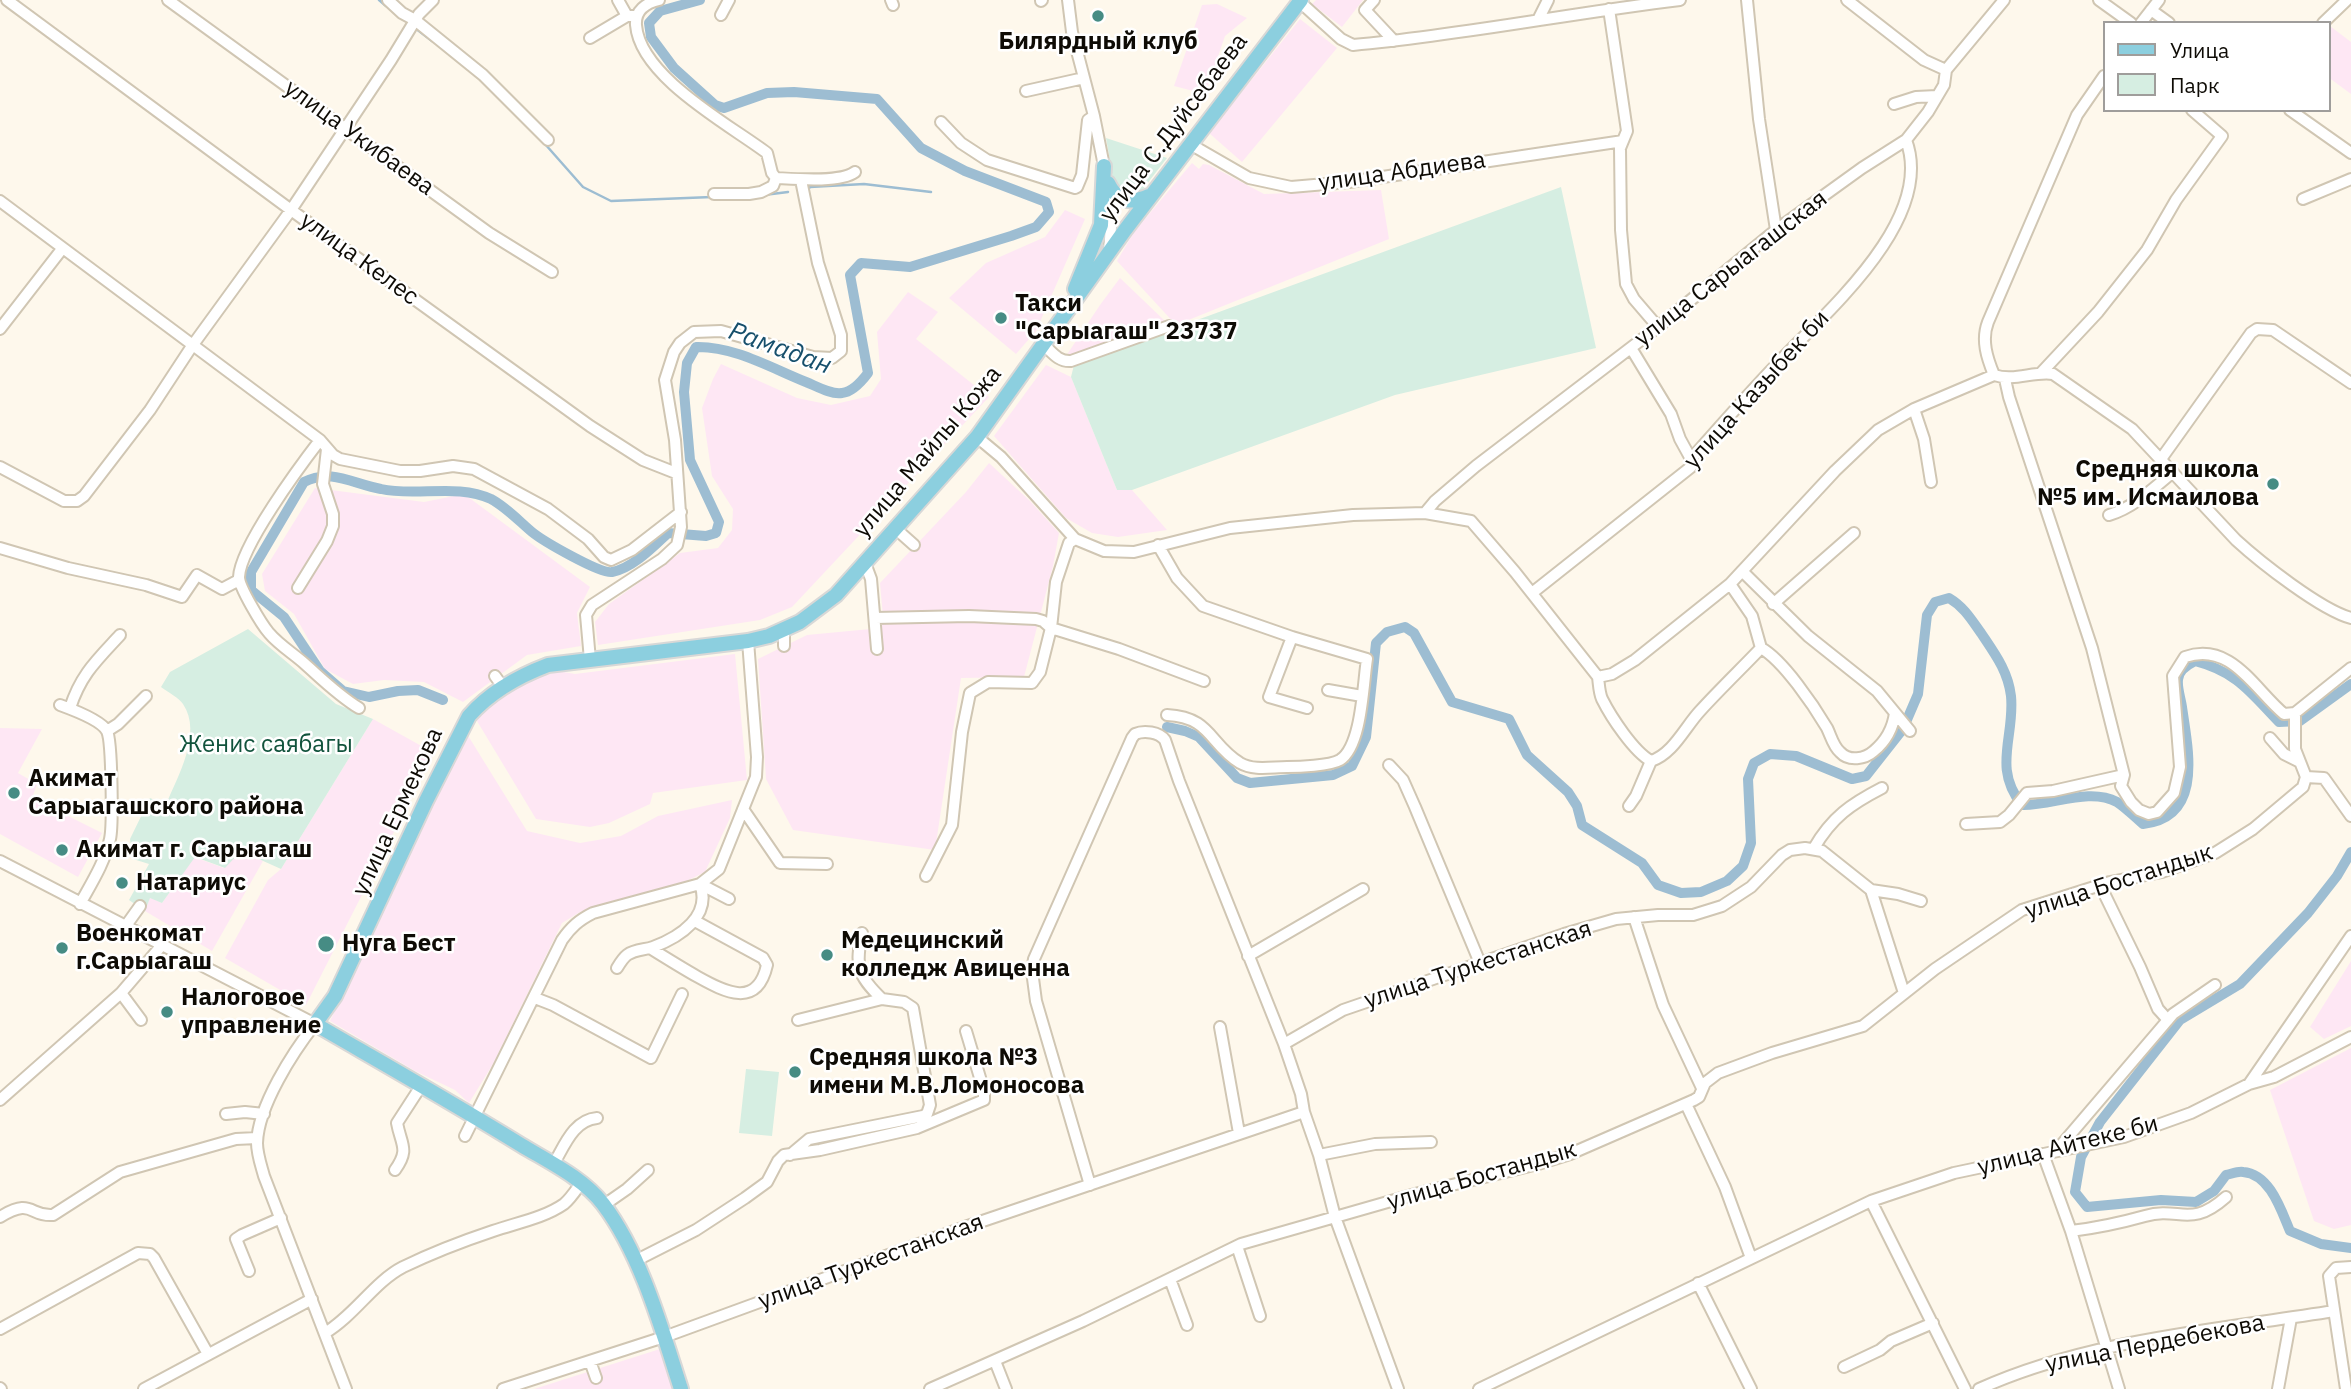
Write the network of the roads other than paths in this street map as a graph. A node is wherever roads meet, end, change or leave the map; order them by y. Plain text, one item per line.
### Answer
1 (7, 0) edge
2 (168, 0) edge
3 (388, 0) edge
4 (433, 0) edge
5 (618, 0) edge
6 (659, 0) edge
7 (729, 0) edge
8 (1068, 0) edge
9 (1374, 0) edge
10 (1548, 0) edge
11 (1680, 0) edge
12 (1747, 0) edge
13 (1847, 0) edge
14 (2004, 0) edge
15 (2099, 0) edge
16 (2159, 0) edge
17 (2347, 0) edge
18 (1300, 1) edge
19 (1609, 9) junction
20 (2151, 10) junction
21 (721, 15) dead end
22 (632, 16) junction
23 (417, 17) junction
24 (1538, 20) junction
25 (2128, 21) edge
26 (2143, 21) edge
27 (2166, 21) edge
28 (2325, 21) edge
29 (590, 38) dead end
30 (1394, 41) junction
31 (1946, 70) junction
32 (1084, 78) junction
33 (2102, 79) edge
34 (1026, 91) dead end
35 (1937, 96) junction
36 (1894, 104) dead end
37 (2194, 112) edge
38 (2293, 112) edge
39 (1094, 116) junction
40 (940, 122) dead end
41 (345, 127) junction
42 (548, 141) dead end
43 (1623, 141) junction
44 (1906, 141) junction
45 (1190, 144) junction
46 (2351, 153) edge
47 (1104, 166) junction
48 (855, 172) dead end
49 (776, 178) junction
50 (2351, 179) edge
51 (801, 180) junction
52 (1108, 183) junction
53 (714, 194) dead end
54 (1151, 195) junction
55 (2303, 199) dead end
56 (0, 201) edge
57 (290, 210) junction
58 (1776, 230) junction
59 (62, 249) junction
60 (1109, 251) junction
61 (552, 272) dead end
62 (1073, 301) junction
63 (1169, 326) dead end
64 (1658, 327) junction
65 (0, 329) edge
66 (1043, 344) junction
67 (192, 346) junction
68 (1631, 348) junction
69 (2041, 373) junction
70 (2000, 377) junction
71 (2351, 383) edge
72 (1914, 409) junction
73 (977, 437) junction
74 (323, 444) junction
75 (1691, 458) junction
76 (2161, 458) junction
77 (0, 467) edge
78 (2172, 472) junction
79 (676, 473) junction
80 (1931, 482) dead end
81 (681, 512) junction
82 (1425, 513) junction
83 (2109, 516) dead end
84 (896, 529) junction
85 (1854, 533) dead end
86 (1075, 539) junction
87 (914, 545) dead end
88 (1158, 545) junction
89 (0, 548) edge
90 (865, 563) junction
91 (1742, 571) junction
92 (239, 580) junction
93 (1730, 584) junction
94 (298, 588) dead end
95 (1532, 593) junction
96 (1773, 604) junction
97 (876, 618) junction
98 (2351, 618) edge
99 (1051, 628) junction
100 (784, 631) junction
101 (120, 635) dead end
102 (1292, 637) junction
103 (748, 641) junction
104 (784, 646) dead end
105 (1761, 648) junction
106 (877, 649) dead end
107 (590, 660) junction
108 (2351, 668) edge
109 (1598, 677) junction
110 (1204, 681) dead end
111 (1328, 690) dead end
112 (146, 696) dead end
113 (1362, 696) junction
114 (359, 708) dead end
115 (1307, 708) dead end
116 (1167, 715) dead end
117 (2295, 715) junction
118 (1898, 717) junction
119 (107, 731) junction
120 (1910, 731) dead end
121 (2270, 738) dead end
122 (1651, 761) junction
123 (2298, 761) junction
124 (1389, 765) dead end
125 (2124, 775) junction
126 (2306, 778) junction
127 (1882, 788) dead end
128 (1629, 806) dead end
129 (743, 809) junction
130 (2351, 816) edge
131 (1966, 824) dead end
132 (1814, 848) junction
133 (0, 861) edge
134 (827, 864) dead end
135 (926, 876) dead end
136 (683, 877) dead end
137 (700, 884) junction
138 (2100, 885) junction
139 (688, 889) junction
140 (1363, 889) dead end
141 (1871, 890) junction
142 (729, 899) dead end
143 (1922, 901) dead end
144 (80, 904) junction
145 (140, 906) dead end
146 (1634, 917) junction
147 (695, 921) junction
148 (125, 927) junction
149 (862, 933) dead end
150 (2351, 936) edge
151 (162, 945) junction
152 (650, 948) junction
153 (1248, 956) junction
154 (1480, 963) junction
155 (617, 968) dead end
156 (2215, 985) dead end
157 (121, 993) junction
158 (1904, 993) junction
159 (682, 994) dead end
160 (534, 998) junction
161 (882, 999) junction
162 (141, 1020) dead end
163 (798, 1020) dead end
164 (2168, 1020) junction
165 (315, 1024) junction
166 (1220, 1027) dead end
167 (966, 1031) dead end
168 (2351, 1037) edge
169 (1284, 1044) junction
170 (2312, 1057) junction
171 (2317, 1069) dead end
172 (2249, 1084) junction
173 (421, 1086) junction
174 (1702, 1088) junction
175 (0, 1100) edge
176 (1686, 1104) junction
177 (1304, 1112) junction
178 (226, 1114) dead end
179 (264, 1114) junction
180 (476, 1117) junction
181 (597, 1118) dead end
182 (1239, 1133) junction
183 (465, 1136) dead end
184 (257, 1138) junction
185 (1431, 1142) dead end
186 (2057, 1150) junction
187 (790, 1154) junction
188 (2043, 1154) junction
189 (1319, 1155) junction
190 (553, 1165) junction
191 (648, 1170) dead end
192 (395, 1171) dead end
193 (581, 1183) junction
194 (1090, 1185) junction
195 (2226, 1197) dead end
196 (1871, 1201) junction
197 (604, 1205) junction
198 (0, 1217) edge
199 (1335, 1217) junction
200 (281, 1218) junction
201 (2070, 1231) junction
202 (1237, 1246) junction
203 (1751, 1258) junction
204 (635, 1261) junction
205 (2351, 1267) edge
206 (248, 1271) dead end
207 (1170, 1279) junction
208 (1698, 1283) junction
209 (312, 1299) junction
210 (2334, 1311) junction
211 (1260, 1316) dead end
212 (2291, 1318) junction
213 (1933, 1323) junction
214 (1187, 1325) dead end
215 (0, 1329) edge
216 (325, 1333) junction
217 (664, 1337) junction
218 (2108, 1349) junction
219 (208, 1354) junction
220 (590, 1360) junction
221 (995, 1361) junction
222 (1843, 1367) dead end
223 (596, 1378) dead end
224 (144, 1389) edge
225 (346, 1389) edge
226 (503, 1389) edge
227 (681, 1389) edge
228 (930, 1389) edge
229 (1006, 1389) edge
230 (1398, 1389) edge
231 (1479, 1389) edge
232 (1751, 1389) edge
233 (1965, 1389) edge
234 (1979, 1389) edge
235 (2119, 1389) edge
236 (2278, 1389) edge
237 (2346, 1389) edge

1 - 57 street, улица Келес
2 - 41 street, улица Укибаева
3 - 23 street
4 - 23 street
5 - 22 street
6 - 22 street
7 - 21 street
8 - 32 street
9 - 30 street
10 - 24 street
11 - 19 street
12 - 58 street
13 - 31 street
14 - 31 street, улица Сарыагашская
15 - 25 street
16 - 20 street
17 - 28 street
18 - 30 street
18 - 45 main road, улица С.Дуйсебаева
19 - 24 street
19 - 43 street
20 - 26 street
20 - 27 street
22 - 29 street
22 - 49 street
23 - 41 street
23 - 42 street
24 - 30 street
31 - 35 street, улица Сарыагашская
32 - 34 street
32 - 39 street
33 - 70 street
35 - 36 street
35 - 44 street, улица Сарыагашская
37 - 69 street
38 - 46 street
39 - 40 street
39 - 47 street
41 - 57 street
41 - 61 street, улица Укибаева
43 - 45 street, улица Абдиева
43 - 64 street
44 - 58 street, улица Сарыагашская
44 - 75 street, улица Казыбек би
45 - 54 main road, улица С.Дуйсебаева
47 - 52 street
47 - 62 main road
48 - 51 street
49 - 51 street
49 - 53 street
50 - 55 street
51 - 79 street
52 - 54 main road
52 - 60 street
54 - 60 main road, улица С.Дуйсебаева
56 - 59 street
57 - 67 street
57 - 79 street, улица Келес
58 - 64 street, улица Сарыагашская
59 - 65 street
59 - 67 street
60 - 62 main road, улица Майлы Кожа
62 - 66 main road, улица Майлы Кожа
63 - 66 street
64 - 68 street, улица Сарыагашская
66 - 73 main road, улица Майлы Кожа
67 - 74 street
67 - 77 street
68 - 75 street
68 - 82 street, улица Сарыагашская
69 - 70 street
69 - 76 street
70 - 72 street
70 - 125 street
71 - 76 street
72 - 80 street
72 - 91 street
73 - 84 main road, улица Майлы Кожа
73 - 86 street
74 - 81 street
74 - 92 street
74 - 94 street
75 - 95 street, улица Казыбек би
76 - 78 street
78 - 83 street
78 - 98 street
79 - 81 street
81 - 107 street
82 - 88 street
82 - 95 street
84 - 87 street
84 - 90 main road, улица Майлы Кожа
85 - 96 street
86 - 88 street
86 - 99 street
88 - 102 street
89 - 92 street
90 - 97 street
90 - 100 main road, улица Майлы Кожа
91 - 93 street
91 - 96 street
92 - 114 street
93 - 105 street
93 - 109 street
95 - 109 street
96 - 118 street
97 - 99 street
97 - 106 street
99 - 110 street
99 - 135 street
100 - 103 main road, улица Майлы Кожа
100 - 104 street
101 - 119 street
102 - 113 street
102 - 115 street
103 - 107 main road, улица Ермекова
103 - 129 street
105 - 118 street
105 - 122 street
107 - 165 main road, улица Ермекова
108 - 117 street
109 - 122 street
111 - 113 street
112 - 119 street
113 - 116 street
117 - 123 street
117 - 125 street
118 - 120 street
119 - 144 street
121 - 123 street
122 - 128 street
123 - 126 street
124 - 154 street
125 - 131 street
126 - 130 street
126 - 138 street, улица Бостандык
127 - 132 street
129 - 134 street
129 - 137 street
132 - 141 street
132 - 146 street, улица Туркестанская
133 - 144 street
136 - 139 street
137 - 139 street
137 - 142 street
137 - 147 street
138 - 158 street, улица Бостандык
138 - 164 street
139 - 160 street
140 - 153 street
141 - 143 street
141 - 158 street
144 - 148 street
145 - 148 street
146 - 154 street, улица Туркестанская
146 - 174 street
147 - 152 street
147 - 152 street
148 - 151 street
149 - 161 street
150 - 172 street, улица Айтеке би
151 - 157 street
151 - 165 street
152 - 155 street
153 - 169 street
153 - 194 street
154 - 169 street, улица Туркестанская
156 - 164 street
157 - 162 street
157 - 175 street
158 - 174 street, улица Бостандык
159 - 160 street
160 - 180 street
161 - 163 street
161 - 187 street
164 - 186 street
165 - 173 main road
165 - 179 street, улица Ермекова
166 - 182 street
167 - 187 street
168 - 170 street
169 - 177 street
170 - 171 street
170 - 172 street
172 - 186 street, улица Айтеке би
173 - 180 main road
173 - 192 street
174 - 176 street, улица Бостандык
176 - 199 street, улица Бостандык
176 - 203 street
177 - 182 street, улица Туркестанская
177 - 189 street
178 - 179 street
179 - 184 street, улица Ермекова
180 - 183 street
180 - 190 main road
181 - 190 street
182 - 194 street, улица Туркестанская
184 - 198 street
184 - 200 street, улица Ермекова
185 - 189 street
186 - 188 street, улица Айтеке би
187 - 204 street
188 - 196 street, улица Айтеке би
188 - 201 street
189 - 199 street
190 - 193 main road
191 - 197 street
193 - 197 main road
193 - 216 street
194 - 217 street, улица Туркестанская
195 - 201 street
196 - 203 street, улица Айтеке би
196 - 213 street
197 - 204 main road
199 - 202 street, улица Бостандык
199 - 230 street
200 - 206 street
200 - 209 street, улица Ермекова
201 - 218 street
202 - 207 street, улица Бостандык
202 - 211 street
203 - 208 street, улица Айтеке би
204 - 217 main road
205 - 210 street
207 - 214 street
207 - 221 street, улица Бостандык
208 - 231 street, улица Айтеке би
208 - 232 street
209 - 216 street, улица Ермекова
209 - 219 street
210 - 212 street, улица Пердебекова
210 - 237 street
212 - 218 street, улица Пердебекова
212 - 236 street
213 - 222 street
213 - 233 street
215 - 219 street
216 - 225 street, улица Ермекова
217 - 220 street, улица Туркестанская
217 - 227 main road
218 - 234 street, улица Пердебекова
218 - 235 street
219 - 224 street
220 - 223 street
220 - 226 street, улица Туркестанская
221 - 228 street, улица Бостандык
221 - 229 street

